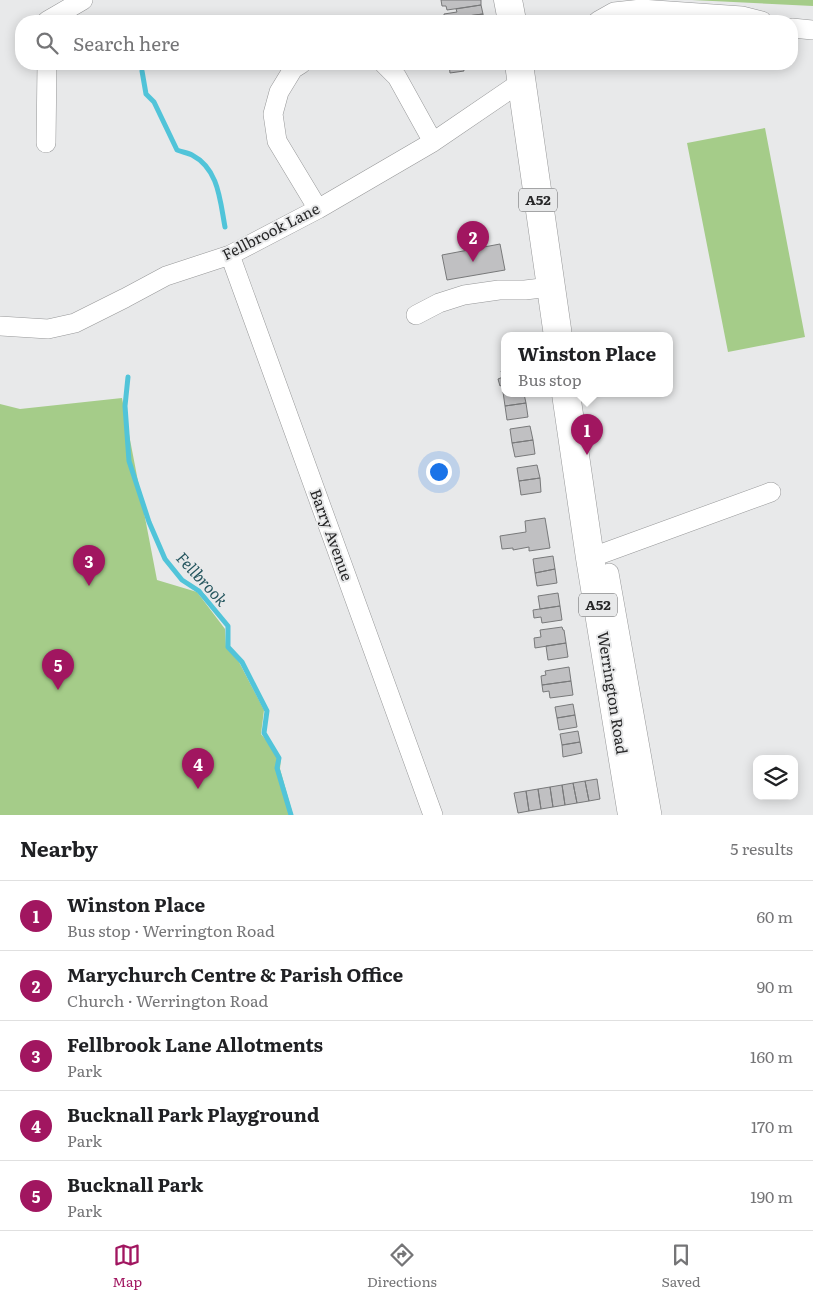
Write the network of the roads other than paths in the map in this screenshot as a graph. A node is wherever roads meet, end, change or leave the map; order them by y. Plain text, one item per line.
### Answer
1 (82, 0) edge
2 (508, 0) edge
3 (57, 15) edge
4 (511, 15) edge
5 (609, 15) edge
6 (728, 15) edge
7 (798, 29) edge
8 (813, 30) edge
9 (47, 70) edge
10 (292, 70) edge
11 (390, 70) edge
12 (518, 70) edge
13 (520, 70) edge
14 (433, 142) junction
15 (46, 143) dead end
16 (318, 209) junction
17 (230, 254) junction
18 (550, 287) junction
19 (416, 315) dead end
20 (0, 326) edge
21 (557, 332) edge
22 (567, 397) edge
23 (771, 492) dead end
24 (600, 565) junction
25 (634, 767) junction
26 (434, 815) edge
27 (632, 815) edge
28 (652, 815) edge

1 - 3 street
2 - 4 highway
5 - 6 street
7 - 8 street
9 - 15 street
10 - 16 street
11 - 14 street
12 - 14 street, Fellbrook Lane
13 - 18 highway, A52
14 - 16 street, Fellbrook Lane
16 - 17 street, Fellbrook Lane
17 - 20 street, Fellbrook Lane
17 - 26 street, Barry Avenue
18 - 19 street
18 - 21 highway, A52
22 - 24 highway, Werrington Road / A52
23 - 24 street
24 - 25 highway, Werrington Road / A52
25 - 27 highway, Werrington Road / A52
25 - 28 street

